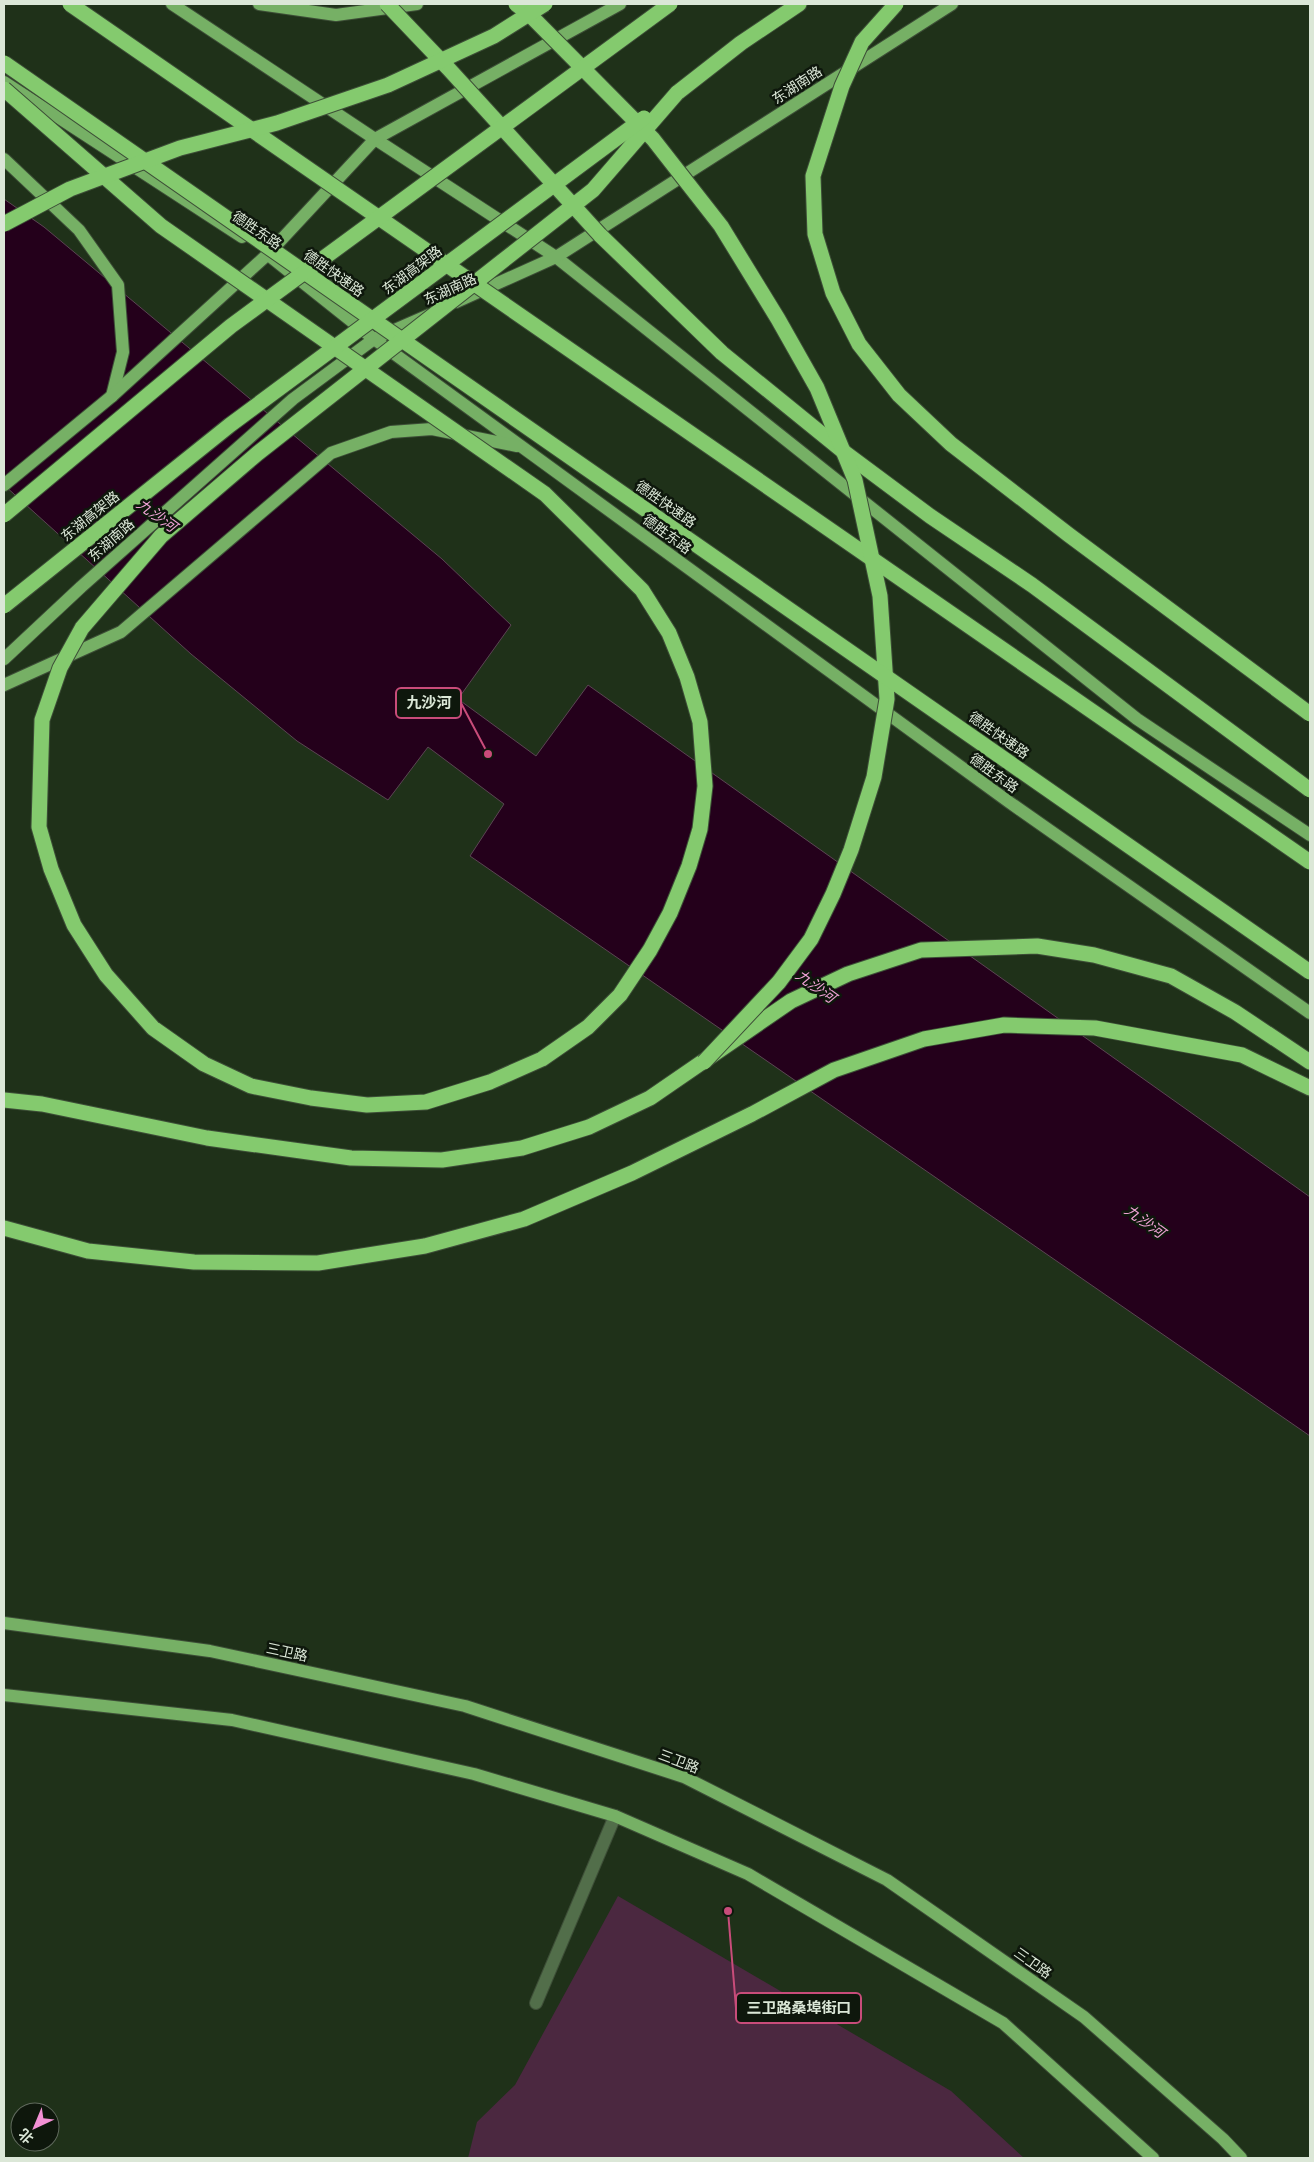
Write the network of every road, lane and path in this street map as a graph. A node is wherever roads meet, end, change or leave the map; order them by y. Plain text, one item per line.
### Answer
1 (70, 4) edge
2 (172, 4) edge
3 (259, 4) edge
4 (387, 4) edge
5 (417, 4) edge
6 (516, 4) edge
7 (545, 4) edge
8 (620, 4) edge
9 (670, 4) edge
10 (799, 4) edge
11 (896, 4) edge
12 (952, 4) edge
13 (4, 63) edge
14 (4, 82) edge
15 (4, 89) edge
16 (677, 93) junction
17 (375, 139) junction
18 (4, 159) edge
19 (4, 224) edge
20 (268, 254) junction
21 (556, 257) junction
22 (374, 339) junction
23 (112, 396) junction
24 (522, 447) junction
25 (844, 452) junction
26 (4, 485) edge
27 (4, 515) edge
28 (4, 606) edge
29 (4, 659) edge
30 (4, 685) edge
31 (1310, 714) edge
32 (1310, 790) edge
33 (1310, 835) edge
34 (1310, 862) edge
35 (1310, 972) edge
36 (1310, 1013) edge
37 (704, 1062) junction
38 (1310, 1062) edge
39 (1310, 1088) edge
40 (4, 1100) edge
41 (4, 1228) edge
42 (4, 1624) edge
43 (4, 1695) edge
44 (615, 1816) junction
45 (536, 2003) dead end
46 (1153, 2158) edge
47 (1241, 2158) edge

1 - 34 highway, bridge
2 - 17 main road
3 - 5 main road
4 - 25 highway, bridge
6 - 25 highway, bridge
7 - 19 highway, bridge
8 - 17 main road
9 - 27 highway, bridge
10 - 16 highway, 东湖高架路
11 - 31 highway, bridge
12 - 21 main road, 东湖南路
13 - 35 highway, 德胜快速路, bridge
14 - 20 main road, 德胜东路
15 - 16 highway, bridge
16 - 28 highway, 东湖高架路, bridge
17 - 20 main road
17 - 21 main road
18 - 23 main road
20 - 22 main road, 德胜东路
20 - 23 main road
21 - 22 main road, 东湖南路
21 - 33 main road
22 - 24 main road, 德胜东路
22 - 29 main road, 东湖南路
23 - 26 main road
24 - 30 main road
24 - 36 main road, 德胜东路
25 - 32 highway, bridge
25 - 37 highway, bridge
37 - 38 highway, bridge
37 - 40 highway
39 - 41 highway
42 - 47 main road, 三卫路
43 - 44 main road
44 - 45 lane
44 - 46 main road

